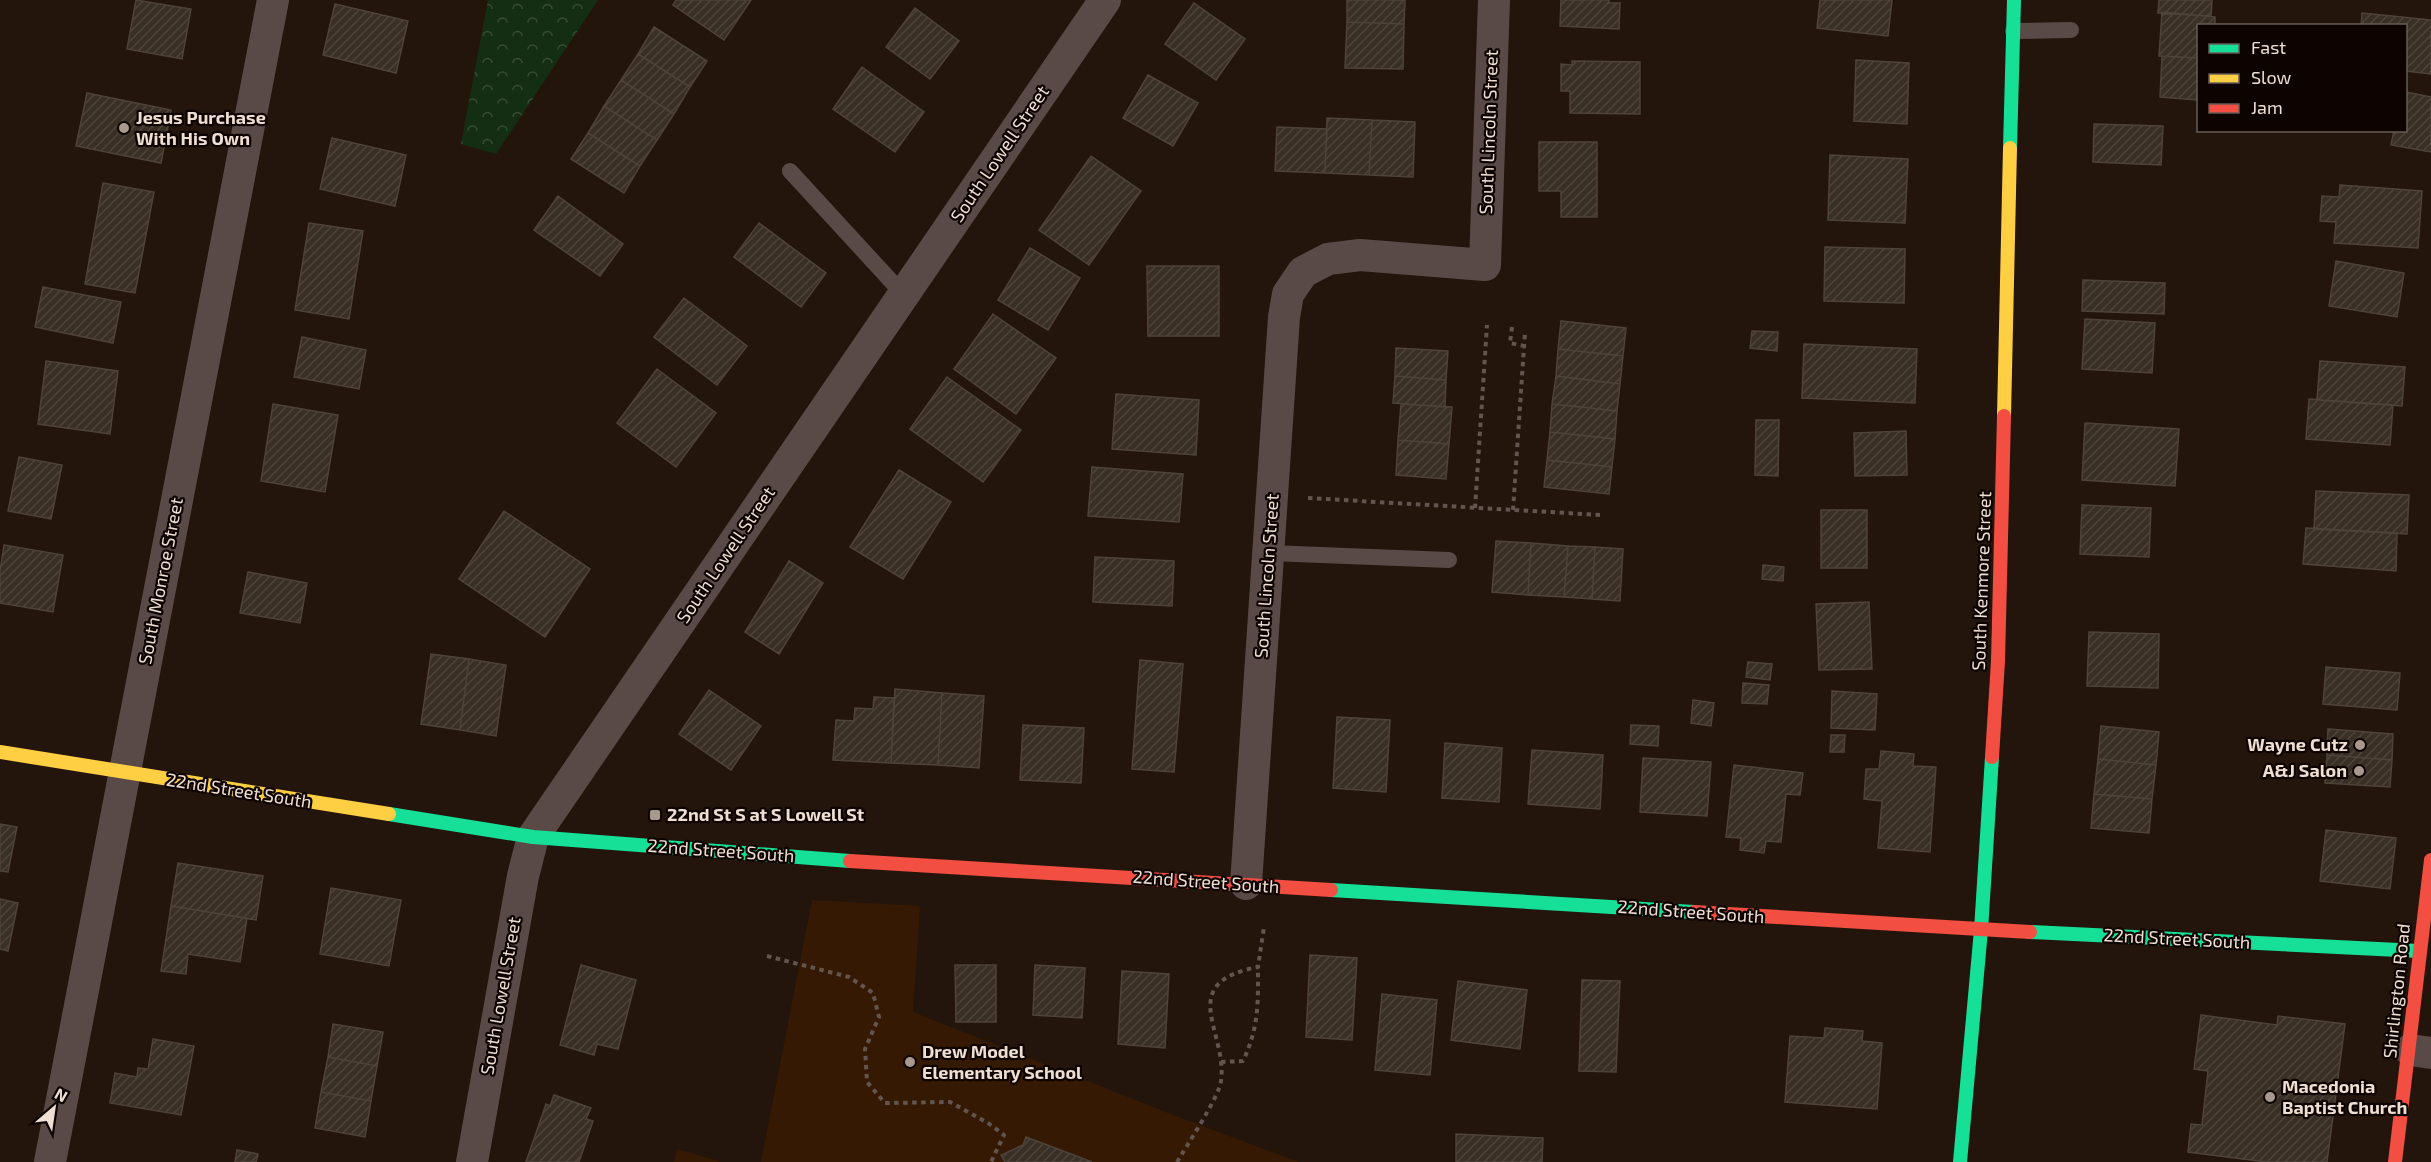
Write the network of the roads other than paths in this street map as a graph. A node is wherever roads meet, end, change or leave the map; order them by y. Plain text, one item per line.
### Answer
1 (273, 0) edge
2 (1105, 0) edge
3 (1494, 0) edge
4 (2014, 0) edge
5 (2071, 30) dead end
6 (2013, 31) junction
7 (790, 171) dead end
8 (903, 294) junction
9 (1268, 553) junction
10 (1449, 560) dead end
11 (0, 752) edge
12 (124, 773) junction
13 (533, 837) junction
14 (2431, 860) edge
15 (1246, 884) junction
16 (1981, 930) junction
17 (2419, 951) junction
18 (2420, 1051) edge
19 (50, 1162) edge
20 (472, 1162) edge
21 (1960, 1162) edge
22 (2395, 1162) edge

1 - 12 street, South Monroe Street
2 - 8 street, South Lowell Street
3 - 9 street, South Lincoln Street
4 - 6 street, South Kenmore Street
5 - 6 lane
6 - 16 street, South Kenmore Street
7 - 8 lane
8 - 13 street, South Lowell Street
9 - 10 lane
9 - 15 street, South Lincoln Street
11 - 12 street, 22nd Street South
12 - 13 street, 22nd Street South
12 - 19 street, South Monroe Street
13 - 15 street, 22nd Street South
13 - 20 street, South Lowell Street
14 - 17 street, Shirlington Road
15 - 16 street, 22nd Street South
16 - 17 street, 22nd Street South
16 - 21 street, South Kenmore Street
17 - 18 street, Shirlington Road
18 - 22 street, Shirlington Road

